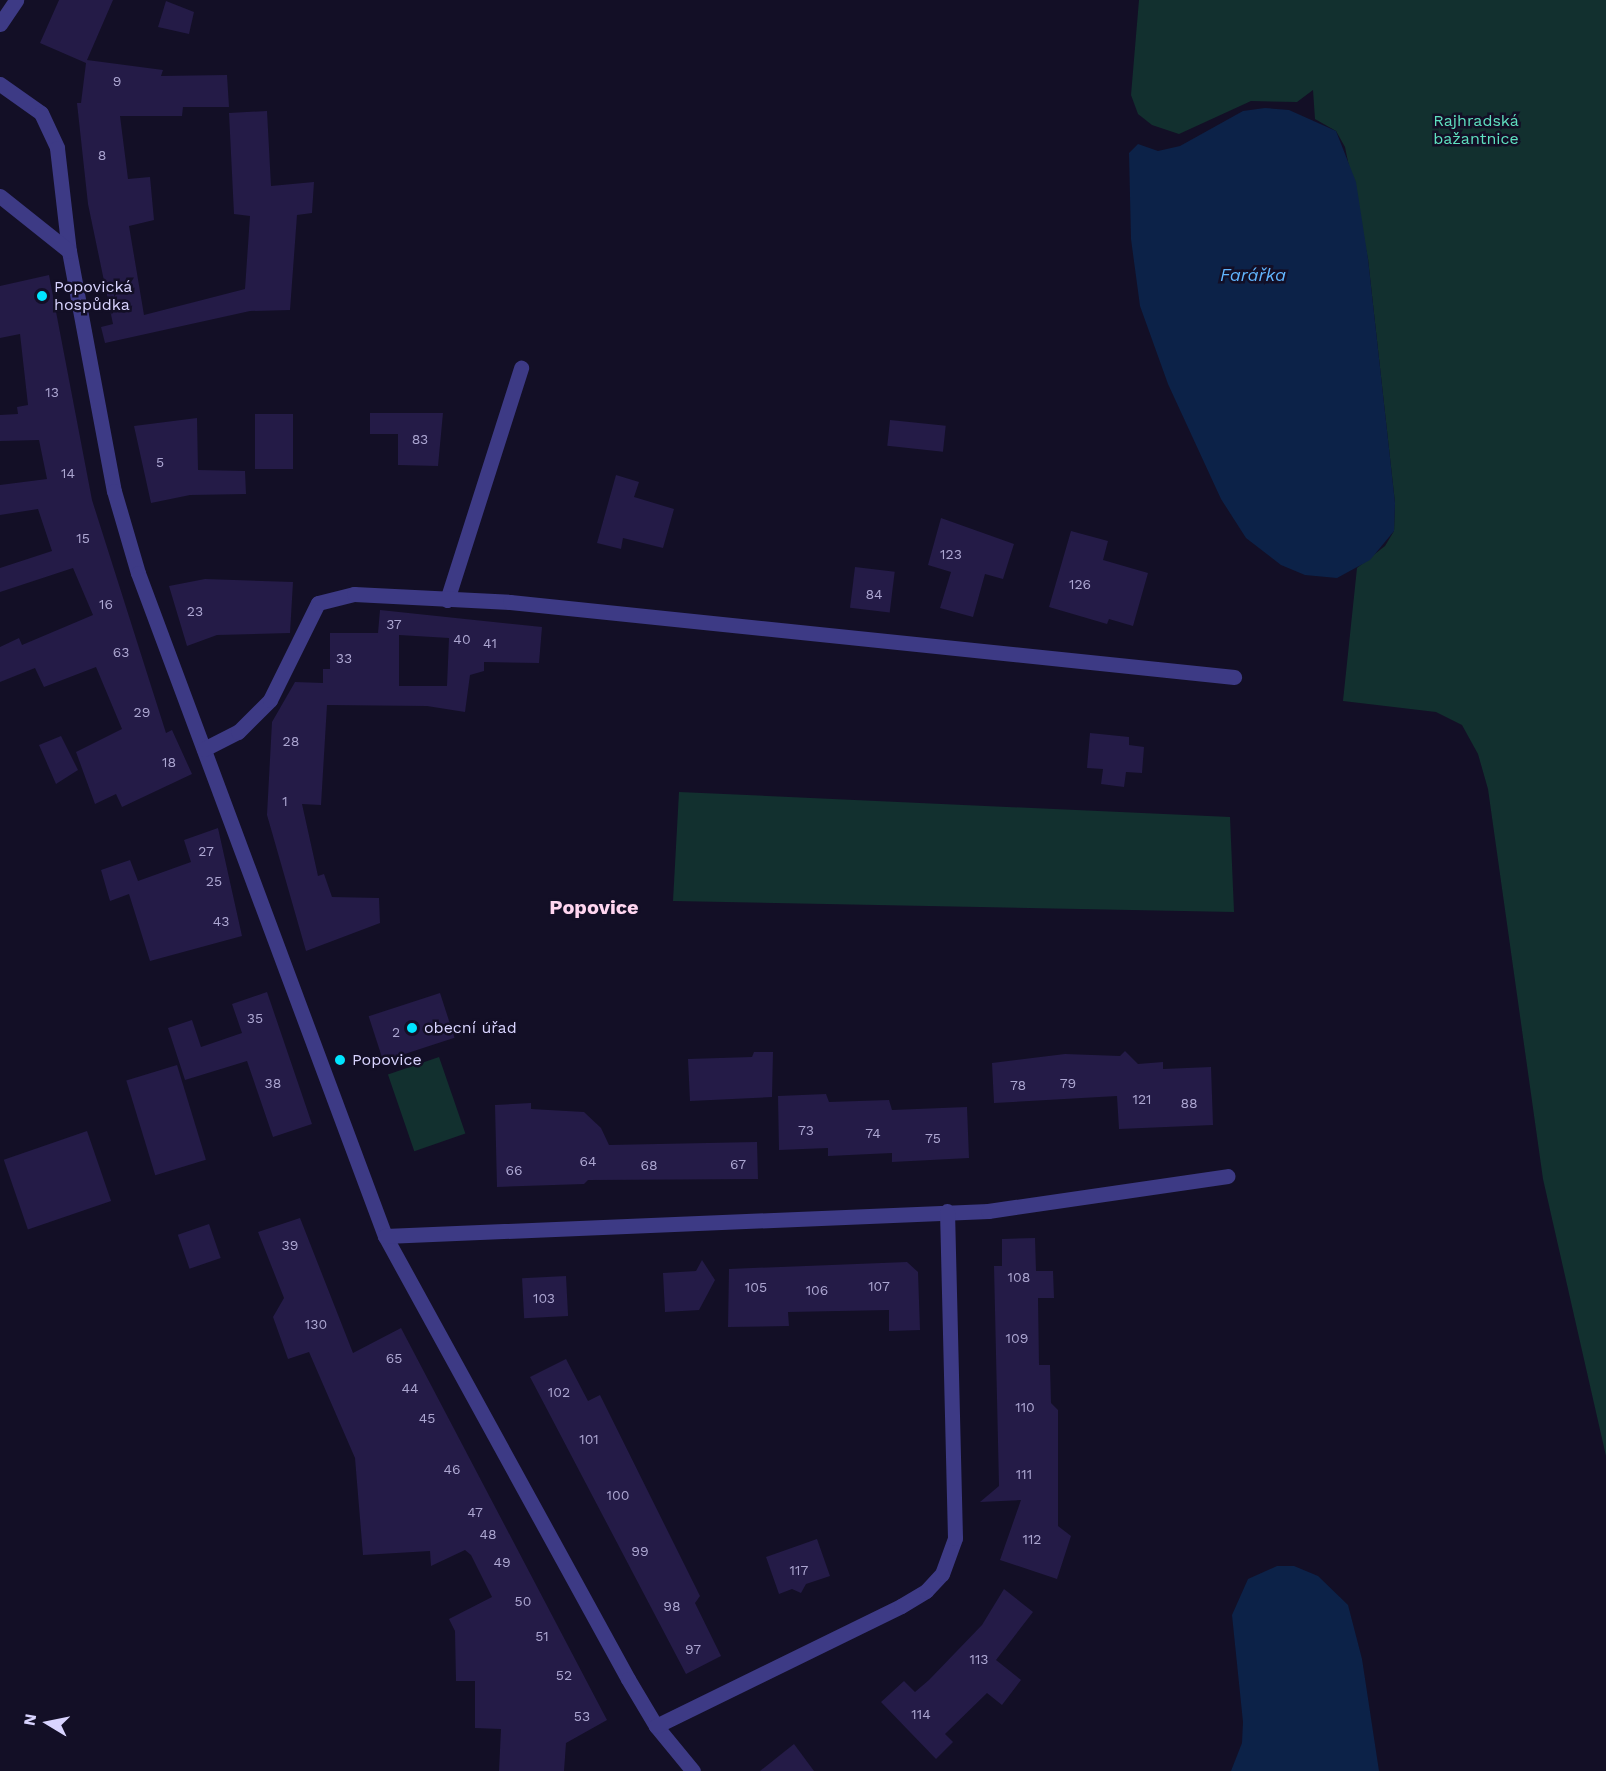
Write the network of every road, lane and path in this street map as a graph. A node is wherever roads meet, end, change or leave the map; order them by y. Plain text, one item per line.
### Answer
1 (16, 0) edge
2 (0, 24) edge
3 (3, 81) edge
4 (0, 196) edge
5 (69, 251) junction
6 (521, 368) dead end
7 (447, 600) junction
8 (1233, 678) dead end
9 (204, 749) junction
10 (1227, 1176) dead end
11 (947, 1211) junction
12 (385, 1236) junction
13 (656, 1726) junction
14 (693, 1771) edge

1 - 2 street
3 - 5 street
4 - 5 street
5 - 9 street
6 - 7 street
7 - 8 street
7 - 9 street
9 - 12 street
10 - 11 street
11 - 12 street
11 - 13 street
12 - 13 street
13 - 14 street

